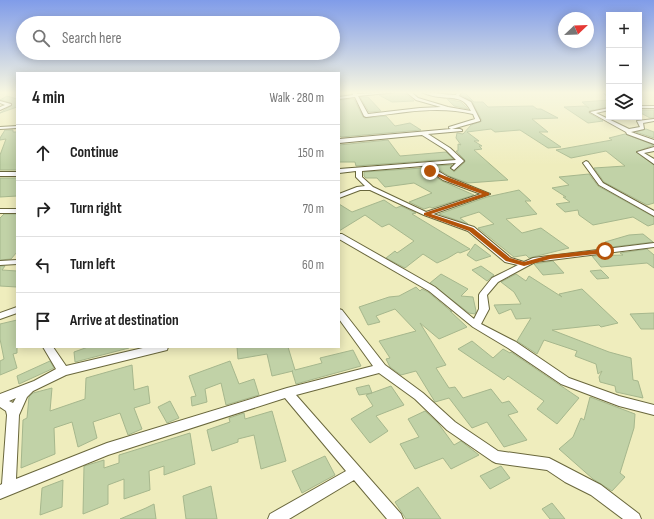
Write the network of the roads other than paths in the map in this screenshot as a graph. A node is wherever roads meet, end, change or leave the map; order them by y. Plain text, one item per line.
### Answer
1 (475, 116) edge
2 (598, 116) edge
3 (654, 120) edge
4 (16, 127) edge
5 (0, 128) edge
6 (460, 130) dead end
7 (452, 131) junction
8 (628, 131) junction
9 (424, 134) junction
10 (340, 141) edge
11 (654, 142) edge
12 (654, 149) edge
13 (461, 161) junction
14 (654, 162) edge
15 (586, 163) dead end
16 (423, 164) junction
17 (454, 168) dead end
18 (358, 169) junction
19 (340, 171) edge
20 (0, 174) edge
21 (16, 174) edge
22 (371, 188) junction
23 (340, 196) edge
24 (0, 211) edge
25 (16, 211) edge
26 (426, 214) junction
27 (654, 214) edge
28 (340, 237) edge
29 (654, 245) edge
30 (16, 262) edge
31 (0, 263) edge
32 (524, 264) junction
33 (16, 310) edge
34 (340, 313) edge
35 (0, 316) edge
36 (476, 324) junction
37 (49, 348) edge
38 (147, 349) edge
39 (380, 368) junction
40 (62, 371) junction
41 (33, 386) junction
42 (287, 392) junction
43 (0, 400) edge
44 (654, 410) edge
45 (13, 415) junction
46 (356, 472) junction
47 (5, 490) edge
48 (275, 519) edge
49 (396, 519) edge
50 (634, 519) edge

1 - 7 street
2 - 8 street
3 - 8 street
4 - 5 street
6 - 7 street
7 - 9 street
8 - 11 street
9 - 10 street
9 - 13 street
12 - 14 street
13 - 16 street
13 - 17 street
15 - 27 street
16 - 18 street
16 - 26 street
18 - 19 street
18 - 22 street
20 - 21 street
22 - 23 street
22 - 26 street
24 - 25 street
26 - 32 street
28 - 36 street
29 - 32 street
30 - 31 street
32 - 36 street
33 - 35 street
34 - 39 street
36 - 44 street
37 - 40 street
38 - 40 street
39 - 42 street
39 - 50 street
40 - 41 street
41 - 43 street
41 - 45 street
42 - 46 street
42 - 47 street
43 - 45 street
45 - 47 street
46 - 48 street
46 - 49 street

